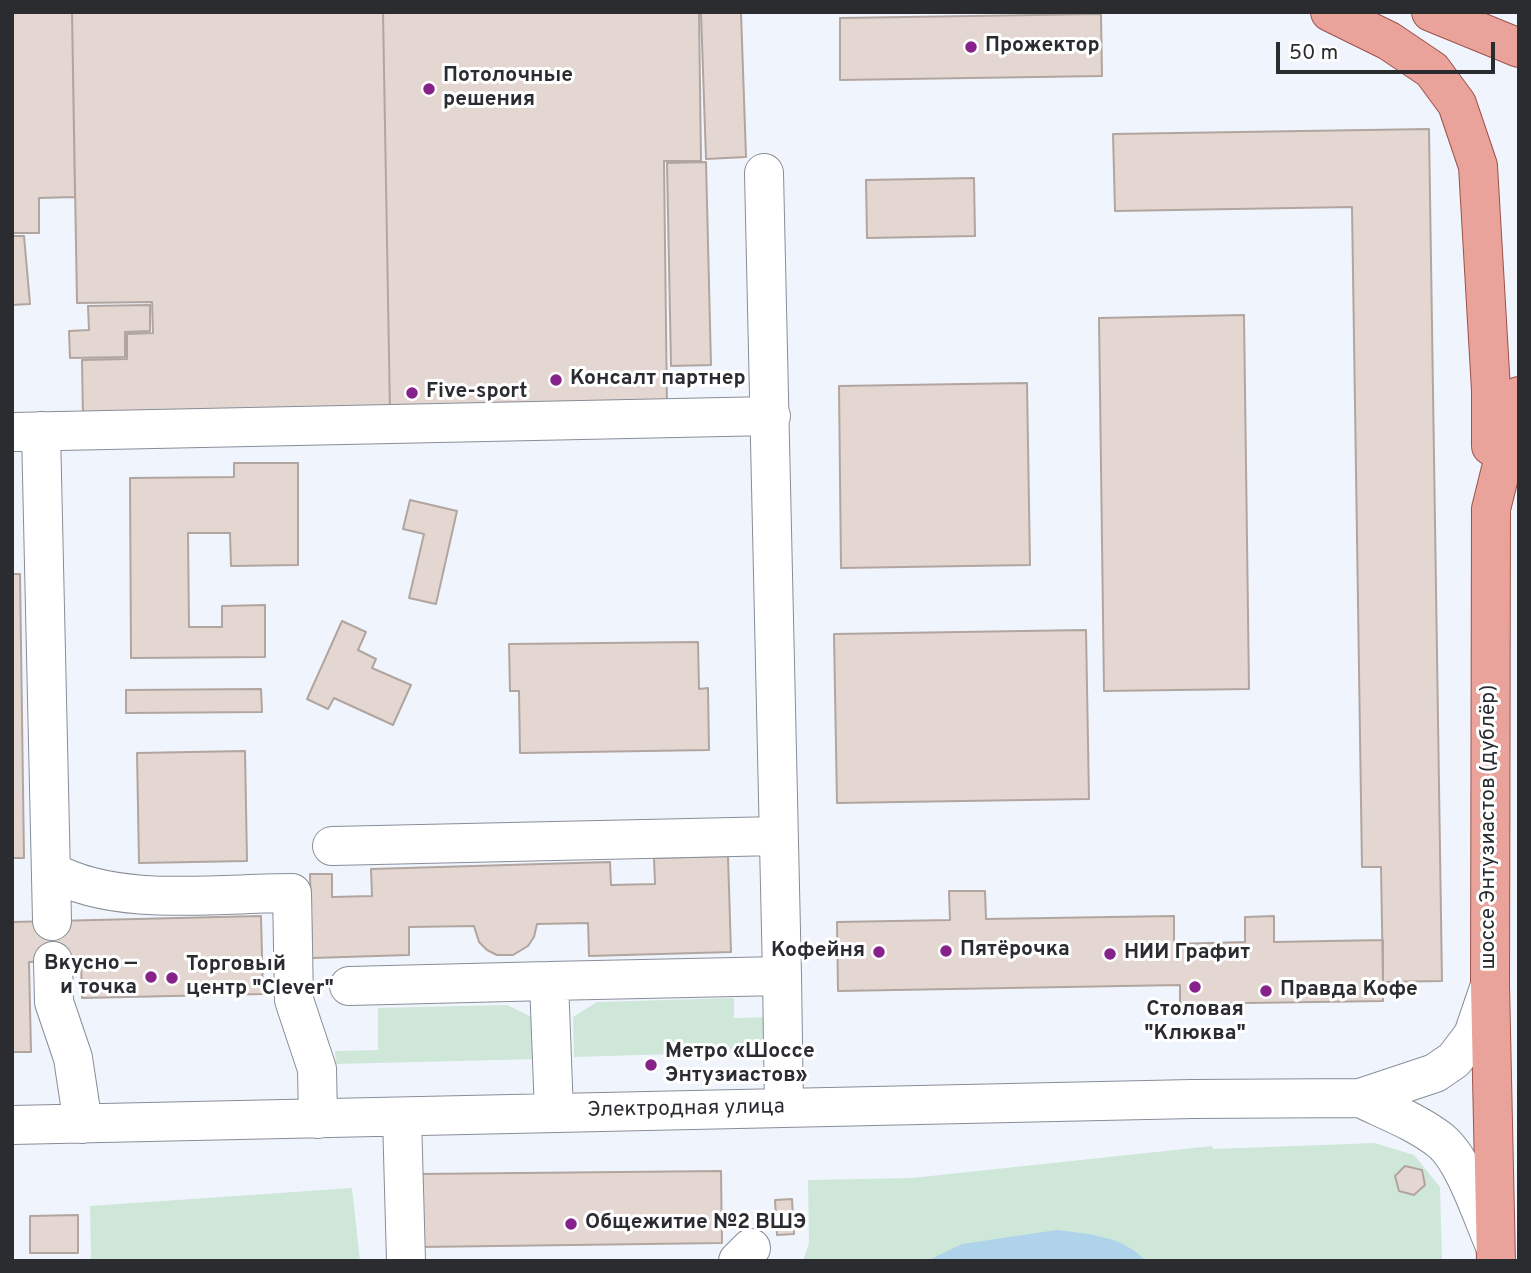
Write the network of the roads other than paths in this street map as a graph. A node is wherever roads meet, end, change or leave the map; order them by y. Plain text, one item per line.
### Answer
1 (1330, 12) edge
2 (1431, 12) edge
3 (1519, 48) edge
4 (764, 173) dead end
5 (1519, 396) edge
6 (771, 416) junction
7 (27, 431) edge
8 (1491, 509) junction
9 (778, 836) junction
10 (332, 846) dead end
11 (51, 871) junction
12 (52, 920) dead end
13 (54, 961) dead end
14 (782, 976) junction
15 (549, 981) junction
16 (1490, 985) junction
17 (349, 986) dead end
18 (1360, 1098) junction
19 (784, 1108) junction
20 (554, 1113) junction
21 (402, 1117) junction
22 (318, 1119) junction
23 (83, 1124) junction
24 (12, 1125) edge
25 (1495, 1253) edge
26 (406, 1261) edge

1 - 8 main road
2 - 3 main road
4 - 6 street
5 - 8 main road, шоссе Энтузиастов (дублёр)
6 - 7 street
6 - 9 street
7 - 11 street
8 - 16 main road, шоссе Энтузиастов (дублёр)
9 - 10 street
9 - 14 street
11 - 12 street
11 - 22 street
13 - 23 street
14 - 15 street
14 - 19 street
15 - 17 street
15 - 20 street
16 - 18 street, Электродная улица
16 - 25 main road, шоссе Энтузиастов (дублёр)
18 - 19 street, Электродная улица
18 - 25 street, Электродная улица
19 - 20 street, Электродная улица
20 - 21 street, Электродная улица
21 - 22 street, Электродная улица
21 - 26 street
22 - 23 street, Электродная улица
23 - 24 street, Электродная улица

